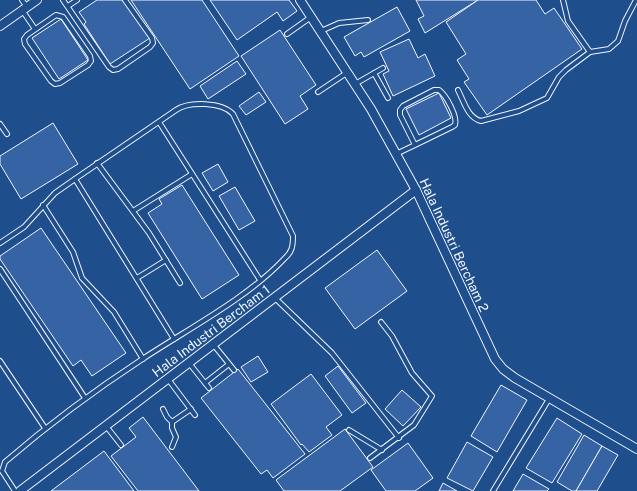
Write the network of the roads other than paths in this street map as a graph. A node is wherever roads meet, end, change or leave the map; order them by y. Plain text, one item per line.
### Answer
1 (37, 0) edge
2 (64, 0) edge
3 (77, 0) edge
4 (126, 0) edge
5 (300, 0) edge
6 (563, 0) edge
7 (636, 0) edge
8 (24, 6) edge
9 (68, 6) junction
10 (311, 17) junction
11 (368, 20) dead end
12 (0, 26) edge
13 (36, 29) junction
14 (320, 31) junction
15 (287, 34) dead end
16 (590, 52) junction
17 (383, 68) dead end
18 (348, 72) junction
19 (374, 73) junction
20 (355, 84) junction
21 (458, 90) dead end
22 (318, 92) dead end
23 (388, 98) dead end
24 (159, 122) junction
25 (0, 124) edge
26 (8, 134) dead end
27 (415, 145) junction
28 (396, 154) junction
29 (97, 163) junction
30 (192, 174) junction
31 (75, 178) junction
32 (416, 190) junction
33 (43, 205) junction
34 (133, 211) junction
35 (0, 243) edge
36 (166, 260) junction
37 (0, 269) edge
38 (137, 278) junction
39 (260, 280) junction
40 (180, 283) dead end
41 (275, 297) junction
42 (381, 322) dead end
43 (174, 339) junction
44 (213, 344) junction
45 (143, 359) junction
46 (0, 361) edge
47 (189, 363) junction
48 (229, 364) junction
49 (234, 370) dead end
50 (168, 379) junction
51 (205, 383) junction
52 (209, 388) dead end
53 (85, 398) junction
54 (549, 399) junction
55 (190, 408) junction
56 (163, 409) dead end
57 (195, 415) dead end
58 (172, 422) junction
59 (106, 426) junction
60 (45, 428) junction
61 (349, 430) dead end
62 (399, 438) junction
63 (121, 445) dead end
64 (172, 447) dead end
65 (637, 449) edge
66 (382, 450) junction
67 (370, 458) dead end
68 (20, 491) edge
69 (493, 491) edge

1 - 8 street
2 - 9 lane
3 - 9 lane
4 - 9 lane
5 - 10 street, Hala Industri Bercham 2
6 - 16 lane
7 - 16 lane
8 - 12 street
8 - 13 lane
10 - 14 street, Hala Industri Bercham 2
10 - 15 lane
11 - 14 lane
13 - 13 lane
14 - 18 street, Hala Industri Bercham 2
16 - 21 lane
17 - 19 lane
18 - 20 street, Hala Industri Bercham 2
18 - 22 lane
19 - 20 lane
19 - 23 lane
20 - 28 street, Hala Industri Bercham 2
24 - 29 lane
24 - 30 lane
24 - 39 lane
25 - 26 lane
27 - 27 lane
27 - 28 lane
28 - 32 street, Hala Industri Bercham 2
29 - 31 lane
29 - 34 lane
30 - 34 lane
30 - 39 lane
31 - 33 lane
31 - 38 lane
32 - 41 street, Hala Industri Bercham 1
32 - 54 street, Hala Industri Bercham 2
33 - 35 lane
33 - 45 lane
34 - 36 lane
36 - 38 lane
36 - 40 lane
37 - 53 lane
38 - 43 lane
39 - 43 lane
41 - 44 street, Hala Industri Bercham 1
41 - 62 lane
42 - 62 lane
43 - 45 lane
44 - 47 street, Hala Industri Bercham 1
44 - 48 lane
45 - 53 lane
46 - 60 lane
47 - 50 street, Hala Industri Bercham 1
47 - 51 lane
48 - 49 lane
48 - 51 lane
50 - 55 lane
50 - 59 street, Hala Industri Bercham 1
51 - 52 lane
53 - 60 lane
54 - 65 street, Hala Industri Bercham 2
54 - 69 lane
55 - 57 lane
55 - 58 lane
56 - 58 lane
58 - 64 lane
59 - 63 lane
59 - 68 street, Hala Industri Bercham 1
60 - 68 lane
61 - 66 lane
62 - 66 lane
66 - 67 lane

